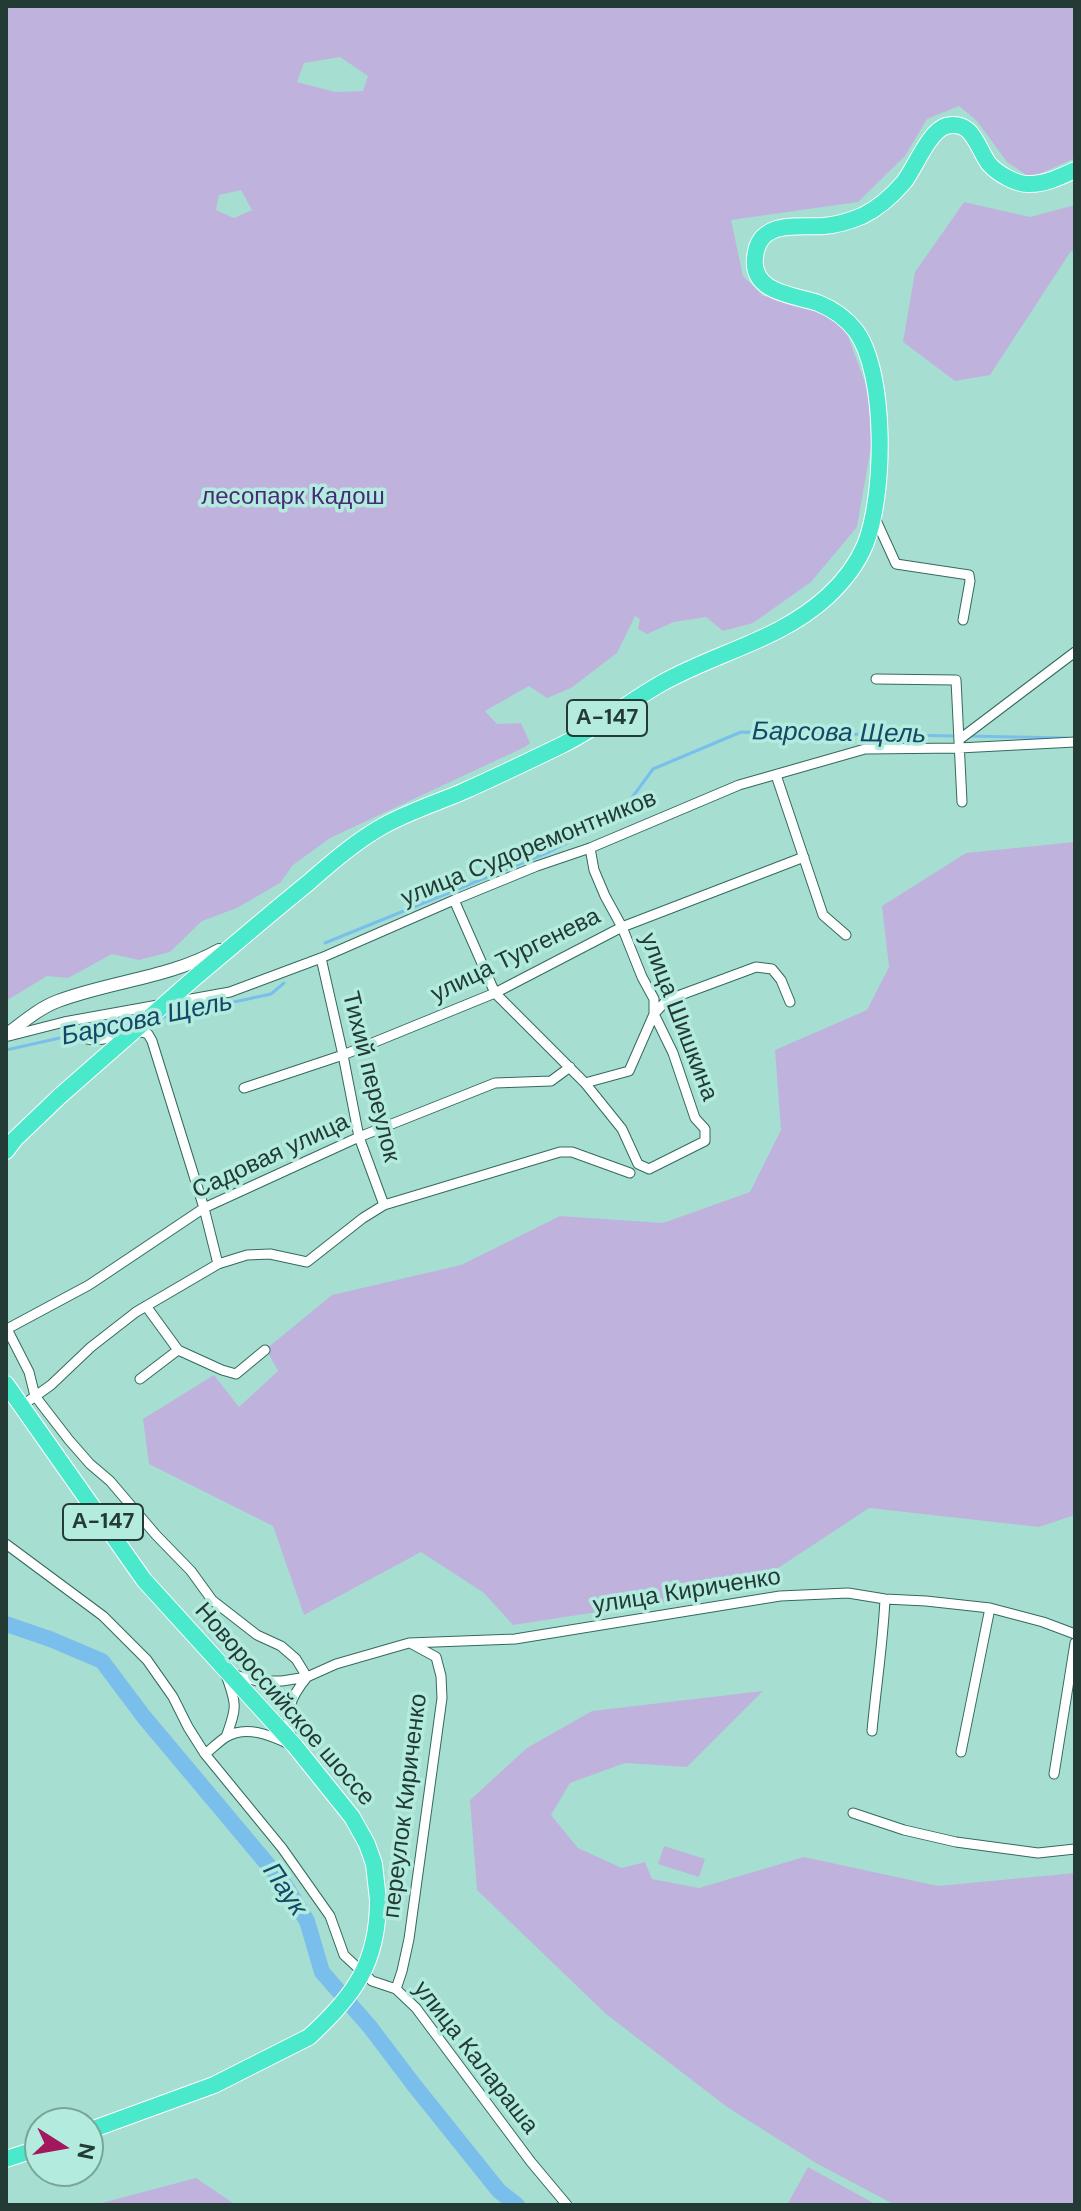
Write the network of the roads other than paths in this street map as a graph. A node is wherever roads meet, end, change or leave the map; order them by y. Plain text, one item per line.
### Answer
1 (1075, 170) edge
2 (873, 515) junction
3 (963, 620) dead end
4 (1075, 652) edge
5 (876, 679) dead end
6 (1075, 742) edge
7 (960, 743) junction
8 (776, 775) junction
9 (962, 802) dead end
10 (590, 848) junction
11 (804, 857) junction
12 (454, 900) junction
13 (622, 927) junction
14 (846, 935) dead end
15 (243, 937) junction
16 (321, 958) junction
17 (495, 993) junction
18 (790, 1002) dead end
19 (654, 1014) junction
20 (64, 1022) junction
21 (6, 1035) edge
22 (343, 1055) junction
23 (570, 1067) junction
24 (585, 1083) junction
25 (244, 1088) dead end
26 (359, 1137) junction
27 (6, 1151) edge
28 (630, 1173) dead end
29 (384, 1205) junction
30 (204, 1208) junction
31 (218, 1264) junction
32 (146, 1306) junction
33 (7, 1329) edge
34 (178, 1350) junction
35 (265, 1350) dead end
36 (140, 1379) dead end
37 (6, 1384) edge
38 (35, 1396) junction
39 (20, 1407) junction
40 (6, 1544) edge
41 (885, 1599) junction
42 (990, 1608) junction
43 (1075, 1634) edge
44 (409, 1643) junction
45 (1075, 1643) edge
46 (225, 1670) junction
47 (307, 1677) junction
48 (872, 1731) dead end
49 (226, 1737) junction
50 (295, 1746) junction
51 (961, 1752) dead end
52 (205, 1754) junction
53 (1054, 1774) dead end
54 (853, 1813) dead end
55 (1075, 1849) edge
56 (396, 1989) junction
57 (104, 2125) edge
58 (567, 2205) edge

1 - 2 highway, А-147
2 - 3 street
2 - 15 highway, А-147
4 - 7 street
5 - 7 street
6 - 7 street, улица Судоремонтников
7 - 8 street, улица Судоремонтников
7 - 9 street
8 - 10 street, улица Судоремонтников
8 - 11 street
10 - 12 street, улица Судоремонтников
10 - 13 street, улица Шишкина
11 - 13 street, улица Тургенева
11 - 14 street
12 - 16 street, улица Судоремонтников
12 - 17 street
13 - 17 street, улица Тургенева
13 - 19 street, улица Шишкина
15 - 21 main road
15 - 27 highway, А-147, bridge
16 - 20 street, улица Судоремонтников
16 - 22 street, Тихий переулок
17 - 22 street, улица Тургенева
17 - 23 street
18 - 19 street
19 - 24 street
19 - 24 street, улица Шишкина
20 - 21 street, улица Судоремонтников
20 - 30 street
22 - 25 street, улица Тургенева
22 - 26 street, Тихий переулок
23 - 24 street
23 - 26 street, Садовая улица
26 - 29 street, Тихий переулок
26 - 30 street, Садовая улица
28 - 29 street
29 - 31 street
30 - 31 street
30 - 33 street, Садовая улица
31 - 32 street
32 - 34 street
32 - 38 street
33 - 38 street
34 - 35 street
34 - 36 street
37 - 39 highway, Новороссийское шоссе / А-147
38 - 39 street
38 - 47 street
39 - 46 highway, Новороссийское шоссе / А-147
40 - 52 street, улица Калараша
41 - 42 street, улица Кириченко
41 - 44 street, улица Кириченко
41 - 48 street
42 - 43 street, улица Кириченко
42 - 51 street
44 - 47 street, улица Кириченко
44 - 56 street, переулок Кириченко
45 - 53 street
46 - 47 street, улица Кириченко
46 - 49 street
46 - 50 highway, Новороссийское шоссе / А-147
47 - 50 street
49 - 50 street
49 - 52 street
50 - 57 highway, Новороссийское шоссе / А-147, bridge
52 - 56 street, улица Калараша
54 - 55 street
56 - 58 street, улица Калараша

